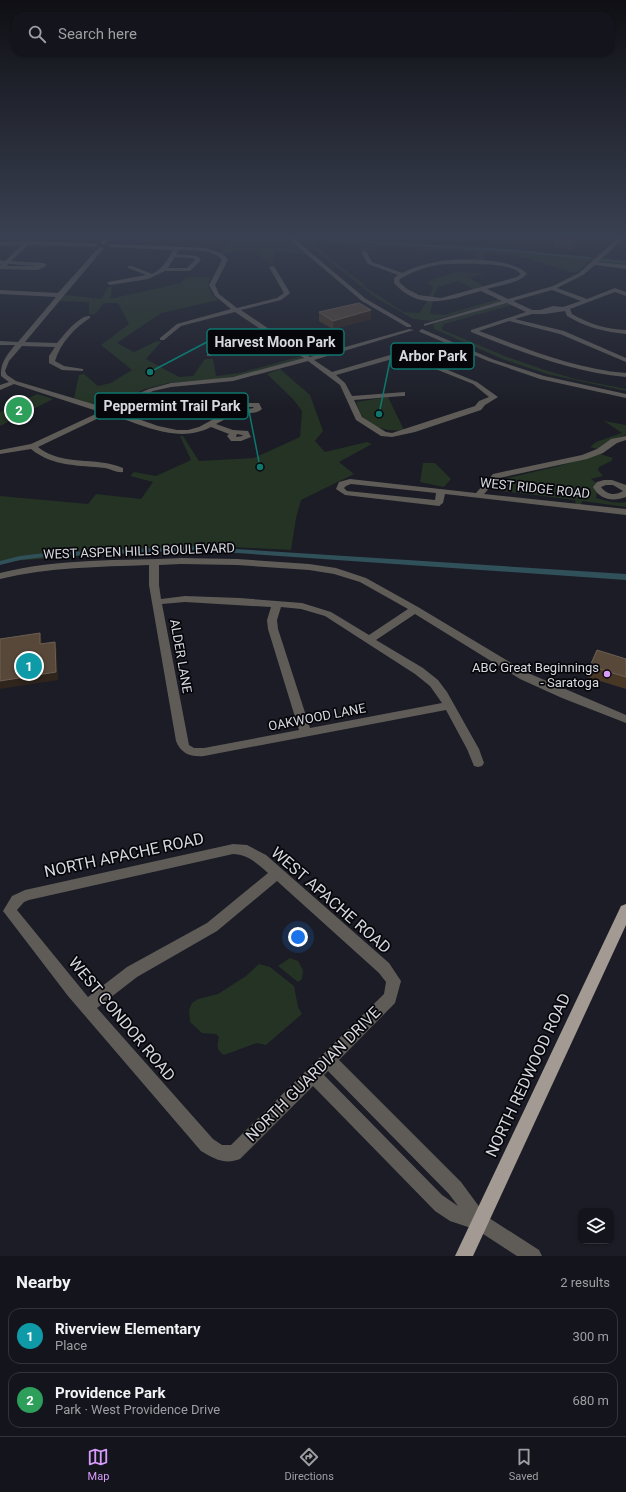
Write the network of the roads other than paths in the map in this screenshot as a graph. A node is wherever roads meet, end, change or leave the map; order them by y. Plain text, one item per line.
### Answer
1 (60, 295) edge
2 (217, 296) edge
3 (284, 296) edge
4 (359, 296) edge
5 (368, 296) edge
6 (415, 296) edge
7 (459, 296) edge
8 (495, 296) edge
9 (528, 296) edge
10 (573, 296) edge
11 (601, 296) edge
12 (588, 301) junction
13 (508, 302) junction
14 (566, 309) junction
15 (236, 310) junction
16 (532, 312) junction
17 (88, 317) dead end
18 (509, 319) junction
19 (423, 326) junction
20 (410, 328) junction
21 (626, 332) edge
22 (270, 333) junction
23 (162, 339) dead end
24 (0, 343) edge
25 (20, 344) junction
26 (60, 345) junction
27 (209, 355) dead end
28 (308, 359) junction
29 (626, 360) edge
30 (82, 370) dead end
31 (331, 374) junction
32 (626, 375) edge
33 (14, 382) junction
34 (0, 388) edge
35 (626, 393) edge
36 (402, 394) dead end
37 (626, 396) edge
38 (351, 398) junction
39 (112, 410) junction
40 (244, 410) dead end
41 (100, 411) junction
42 (211, 425) junction
43 (233, 433) dead end
44 (626, 438) edge
45 (33, 446) junction
46 (0, 452) edge
47 (120, 470) dead end
48 (626, 490) edge
49 (441, 491) junction
50 (626, 493) edge
51 (479, 495) junction
52 (626, 512) edge
53 (154, 562) junction
54 (0, 576) edge
55 (157, 602) junction
56 (277, 604) junction
57 (415, 609) junction
58 (370, 639) junction
59 (449, 706) junction
60 (626, 719) edge
61 (306, 733) junction
62 (190, 751) joint
63 (478, 763) dead end
64 (242, 849) joint
65 (277, 873) junction
66 (14, 902) joint
67 (626, 910) edge
68 (394, 981) joint
69 (87, 1007) junction
70 (328, 1060) junction
71 (313, 1075) junction
72 (220, 1153) joint
73 (480, 1222) junction
74 (464, 1256) edge
75 (533, 1256) edge

1 - 25 street
2 - 15 street
3 - 15 street
4 - 20 street
5 - 19 street
6 - 7 street
8 - 13 street
9 - 13 street
10 - 12 street
11 - 12 street
12 - 14 street
13 - 16 street
13 - 19 street
14 - 16 street
14 - 21 street
15 - 22 street
15 - 23 street
16 - 18 street
17 - 26 street
18 - 29 street
18 - 32 street
19 - 20 street
19 - 35 street
19 - 37 street
20 - 28 street
22 - 27 street
22 - 28 street
24 - 25 street
25 - 26 street
25 - 33 street
26 - 30 street
28 - 31 street
28 - 39 street
31 - 38 street
31 - 38 street
33 - 34 street
33 - 41 street
36 - 38 street
39 - 41 street
39 - 42 street
40 - 42 street
41 - 45 street
42 - 43 street
44 - 51 street
45 - 46 street
45 - 47 street
48 - 50 street, WEST RIDGE ROAD
49 - 49 street, WEST RIDGE ROAD
49 - 51 street, WEST RIDGE ROAD
51 - 52 street, WEST RIDGE ROAD
53 - 54 street, WEST ASPEN HILLS BOULEVARD
53 - 55 street, ALDER LANE
53 - 57 street, WEST ASPEN HILLS BOULEVARD
55 - 56 street
55 - 62 street, ALDER LANE
56 - 58 street
56 - 61 street
57 - 58 street
57 - 60 street, WEST ASPEN HILLS BOULEVARD
58 - 59 street
59 - 61 street, OAKWOOD LANE
59 - 63 street
61 - 62 street, OAKWOOD LANE
64 - 65 street, WEST APACHE ROAD
64 - 66 street, NORTH APACHE ROAD
65 - 68 street, WEST APACHE ROAD
65 - 69 street
66 - 69 street, WEST CONDOR ROAD
67 - 73 main road, NORTH REDWOOD ROAD
68 - 70 street, NORTH GUARDIAN DRIVE
69 - 72 street, WEST CONDOR ROAD
70 - 71 street, NORTH GUARDIAN DRIVE
70 - 73 street
71 - 72 street, NORTH GUARDIAN DRIVE
71 - 73 street
73 - 74 main road, NORTH REDWOOD ROAD
73 - 75 street

